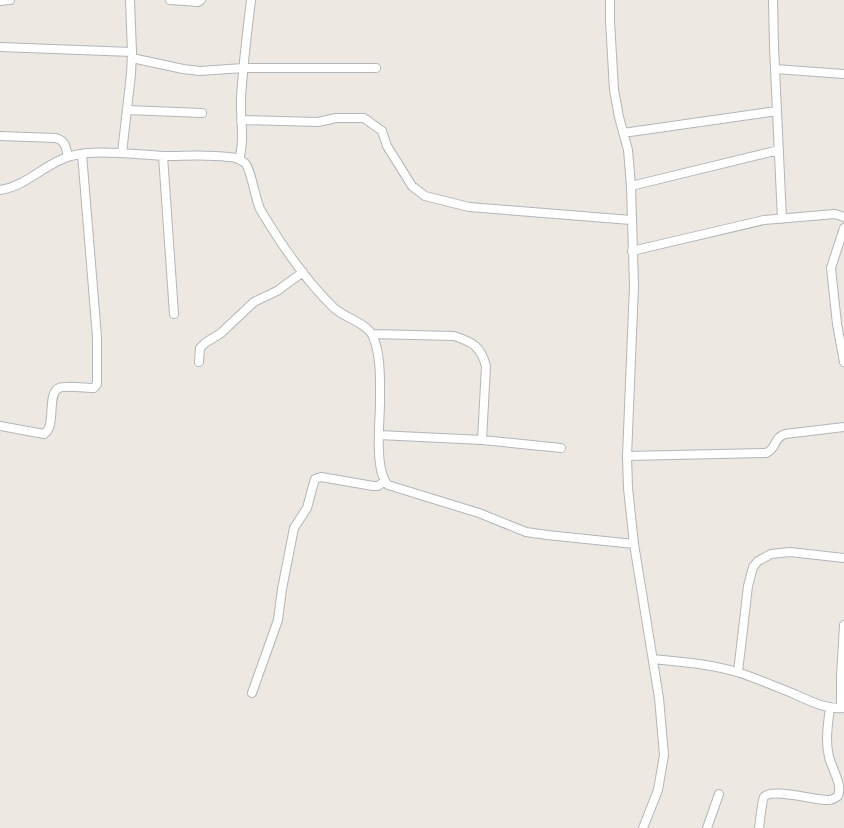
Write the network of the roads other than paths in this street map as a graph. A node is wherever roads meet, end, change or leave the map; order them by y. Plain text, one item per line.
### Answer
1 (10, 0) edge
2 (130, 0) edge
3 (170, 0) edge
4 (201, 0) edge
5 (251, 0) edge
6 (610, 0) edge
7 (773, 0) edge
8 (0, 1) edge
9 (0, 47) edge
10 (132, 55) junction
11 (243, 68) junction
12 (376, 68) dead end
13 (775, 69) junction
14 (844, 74) edge
15 (127, 110) junction
16 (777, 111) junction
17 (202, 112) dead end
18 (241, 120) junction
19 (623, 133) junction
20 (0, 136) edge
21 (779, 150) junction
22 (122, 153) junction
23 (82, 154) junction
24 (163, 156) junction
25 (68, 157) junction
26 (239, 159) junction
27 (632, 186) junction
28 (0, 190) edge
29 (844, 217) edge
30 (782, 219) junction
31 (631, 220) junction
32 (844, 228) edge
33 (632, 251) junction
34 (303, 272) junction
35 (174, 314) dead end
36 (372, 334) junction
37 (844, 360) edge
38 (199, 362) dead end
39 (0, 426) edge
40 (844, 427) edge
41 (379, 435) junction
42 (482, 440) junction
43 (561, 448) dead end
44 (627, 456) junction
45 (385, 481) junction
46 (634, 544) junction
47 (844, 558) edge
48 (844, 625) edge
49 (653, 659) junction
50 (738, 672) junction
51 (252, 693) dead end
52 (830, 707) junction
53 (842, 708) edge
54 (719, 794) dead end
55 (643, 828) edge
56 (707, 828) edge
57 (759, 828) edge

1 - 8 street
2 - 10 street
3 - 4 street
5 - 11 street
6 - 19 street
7 - 13 street
9 - 10 street
10 - 11 street
10 - 15 street
11 - 12 street
11 - 18 street
13 - 14 street
13 - 16 street
15 - 17 street
15 - 22 street
16 - 19 street
16 - 21 street
18 - 26 street
18 - 31 street
19 - 27 street
20 - 25 street
21 - 27 street
21 - 30 street
22 - 23 street
22 - 24 street
23 - 25 street
23 - 39 street
24 - 26 street
24 - 35 street
25 - 28 street
26 - 34 street
27 - 31 street
29 - 30 street
30 - 33 street
31 - 33 street
32 - 37 street
33 - 44 street
34 - 36 street
34 - 38 street
36 - 41 street
36 - 42 street
40 - 44 street
41 - 42 street
41 - 45 street
42 - 43 street
44 - 46 street
45 - 46 street
45 - 51 street
46 - 49 street
47 - 50 street
48 - 53 street
49 - 50 street
49 - 55 street
50 - 52 street
52 - 53 street
52 - 57 street
54 - 56 street

